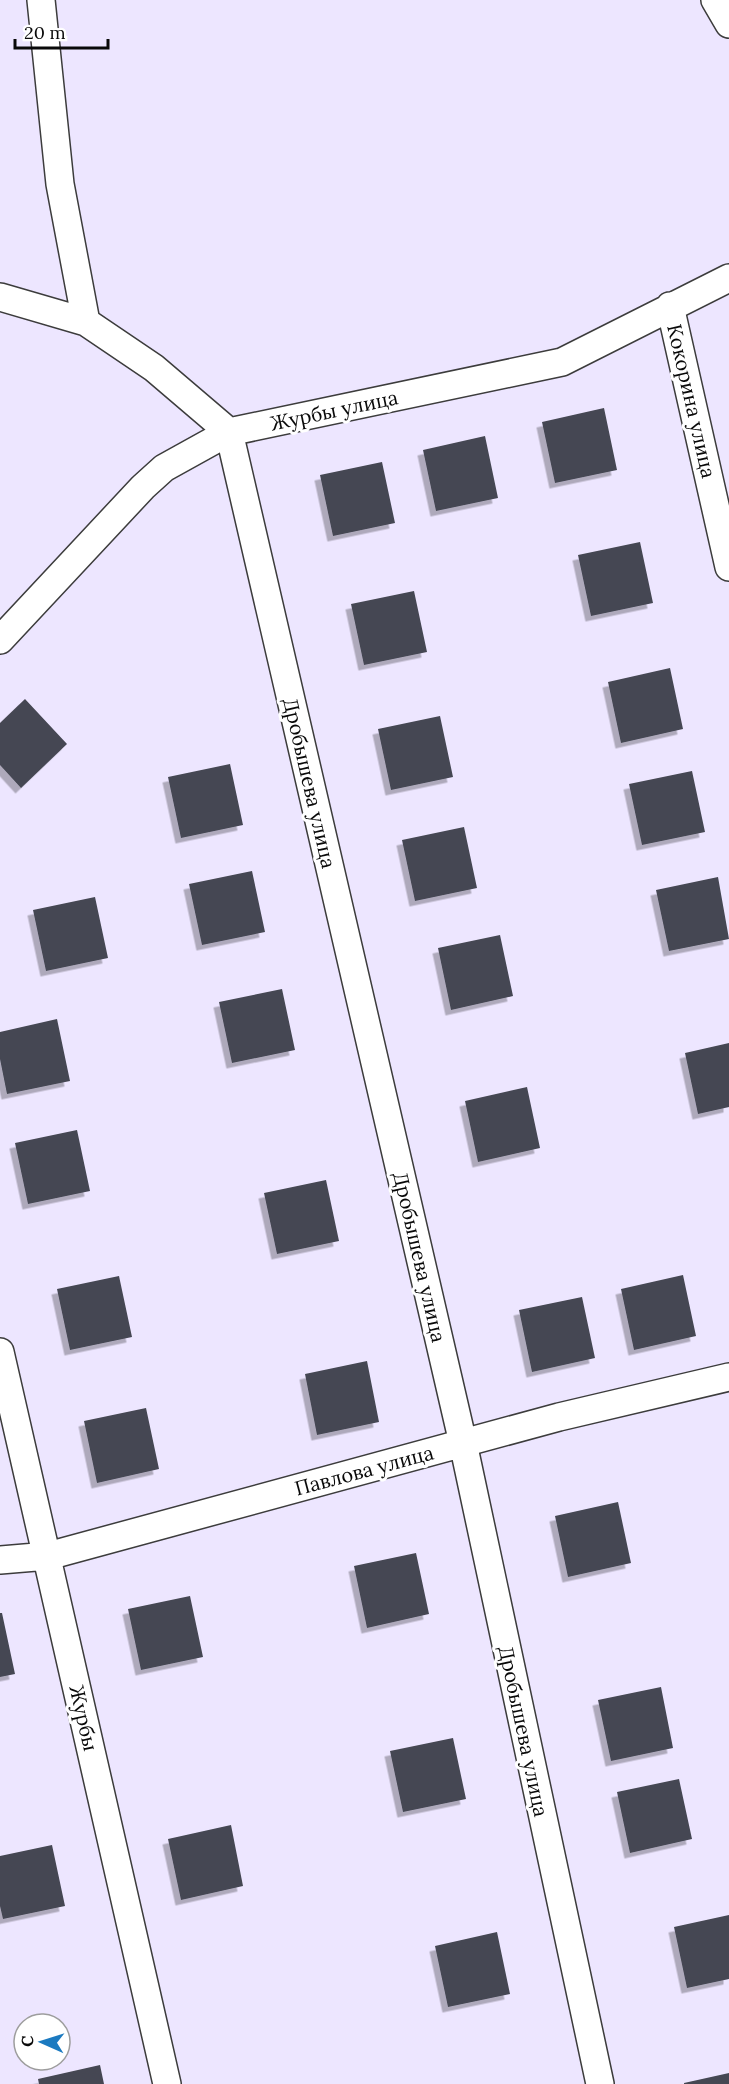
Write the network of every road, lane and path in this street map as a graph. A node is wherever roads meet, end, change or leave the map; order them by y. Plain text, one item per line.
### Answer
1 (41, 0) edge
2 (715, 0) edge
3 (729, 24) edge
4 (729, 278) edge
5 (0, 297) edge
6 (670, 306) junction
7 (86, 322) junction
8 (229, 432) junction
9 (729, 567) edge
10 (0, 640) edge
11 (0, 1352) edge
12 (729, 1377) edge
13 (463, 1443) junction
14 (48, 1556) junction
15 (0, 1560) edge
16 (166, 2084) edge
17 (600, 2084) edge

1 - 7 street
2 - 3 street
4 - 6 street, Журбы улица
5 - 7 street
6 - 8 street, Журбы улица
6 - 9 street, Кокорина улица
7 - 8 street
8 - 10 street, Журбы улица
8 - 13 street, Дробышева улица
11 - 14 street, Журбы
12 - 13 street, Павлова улица
13 - 14 street, Павлова улица
13 - 17 street, Дробышева улица
14 - 15 street, Павлова улица
14 - 16 street, Журбы

